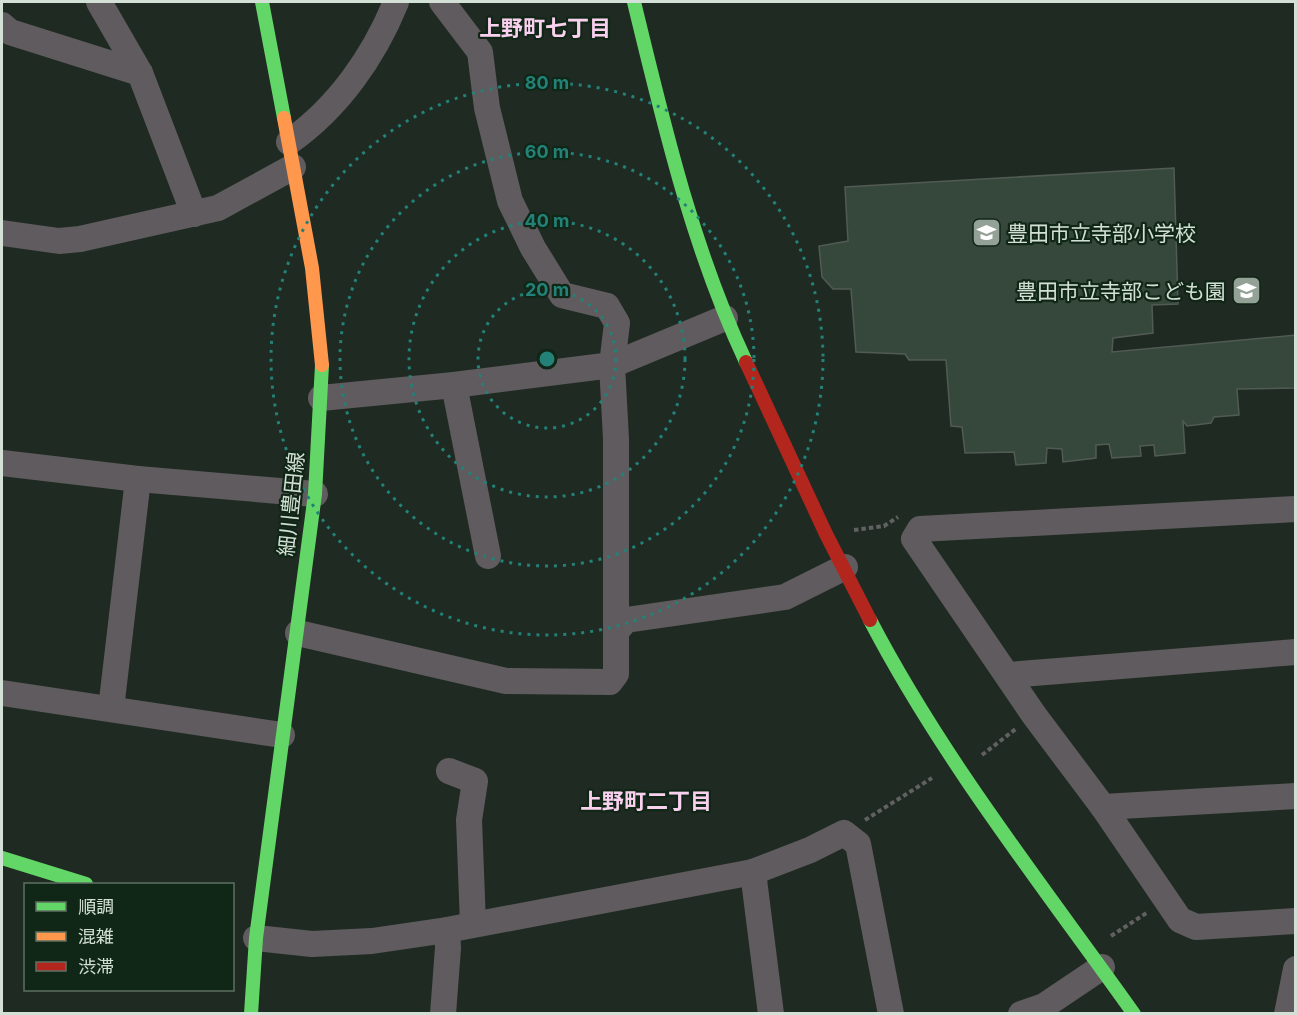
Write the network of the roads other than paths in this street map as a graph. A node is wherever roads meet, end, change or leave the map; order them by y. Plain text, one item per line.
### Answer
1 (99, 2) edge
2 (262, 2) edge
3 (396, 2) edge
4 (442, 2) edge
5 (633, 2) edge
6 (2, 25) edge
7 (140, 73) junction
8 (291, 154) junction
9 (194, 214) junction
10 (2, 233) edge
11 (725, 318) junction
12 (612, 365) junction
13 (454, 386) junction
14 (321, 398) junction
15 (2, 463) edge
16 (138, 479) junction
17 (315, 494) junction
18 (1296, 508) edge
19 (488, 556) dead end
20 (845, 567) junction
21 (618, 629) junction
22 (297, 633) junction
23 (1296, 652) edge
24 (1008, 675) junction
25 (2, 693) edge
26 (111, 709) junction
27 (282, 735) junction
28 (449, 771) dead end
29 (1296, 796) edge
30 (1103, 807) junction
31 (2, 858) edge
32 (753, 872) junction
33 (80, 883) edge
34 (1296, 921) edge
35 (473, 924) junction
36 (447, 930) junction
37 (248, 935) junction
38 (1097, 959) junction
39 (1296, 969) edge
40 (250, 1014) edge
41 (442, 1014) edge
42 (771, 1014) edge
43 (891, 1014) edge
44 (1021, 1014) edge
45 (1134, 1014) edge
46 (1287, 1014) edge

1 - 7 street
2 - 8 street, 細川豊田線
3 - 8 street
4 - 12 street
5 - 11 street
6 - 7 street
7 - 9 street
8 - 9 street
8 - 14 street, 細川豊田線
9 - 10 street
11 - 12 street
11 - 20 street
12 - 13 street
12 - 21 street
13 - 14 street
13 - 19 street
14 - 17 street, 細川豊田線
15 - 16 street
16 - 17 street
16 - 26 street
17 - 22 street, 細川豊田線
18 - 24 street
20 - 21 street
20 - 38 street
21 - 22 street
22 - 27 street, 細川豊田線
23 - 24 street
24 - 30 street
25 - 26 street
26 - 27 street
27 - 37 street, 細川豊田線
28 - 35 street
29 - 30 street
30 - 34 street
31 - 33 street
32 - 35 street
32 - 42 street
32 - 43 street
35 - 36 street
36 - 37 street
36 - 41 street
37 - 40 street, 細川豊田線
38 - 44 street
38 - 45 street
39 - 46 street

